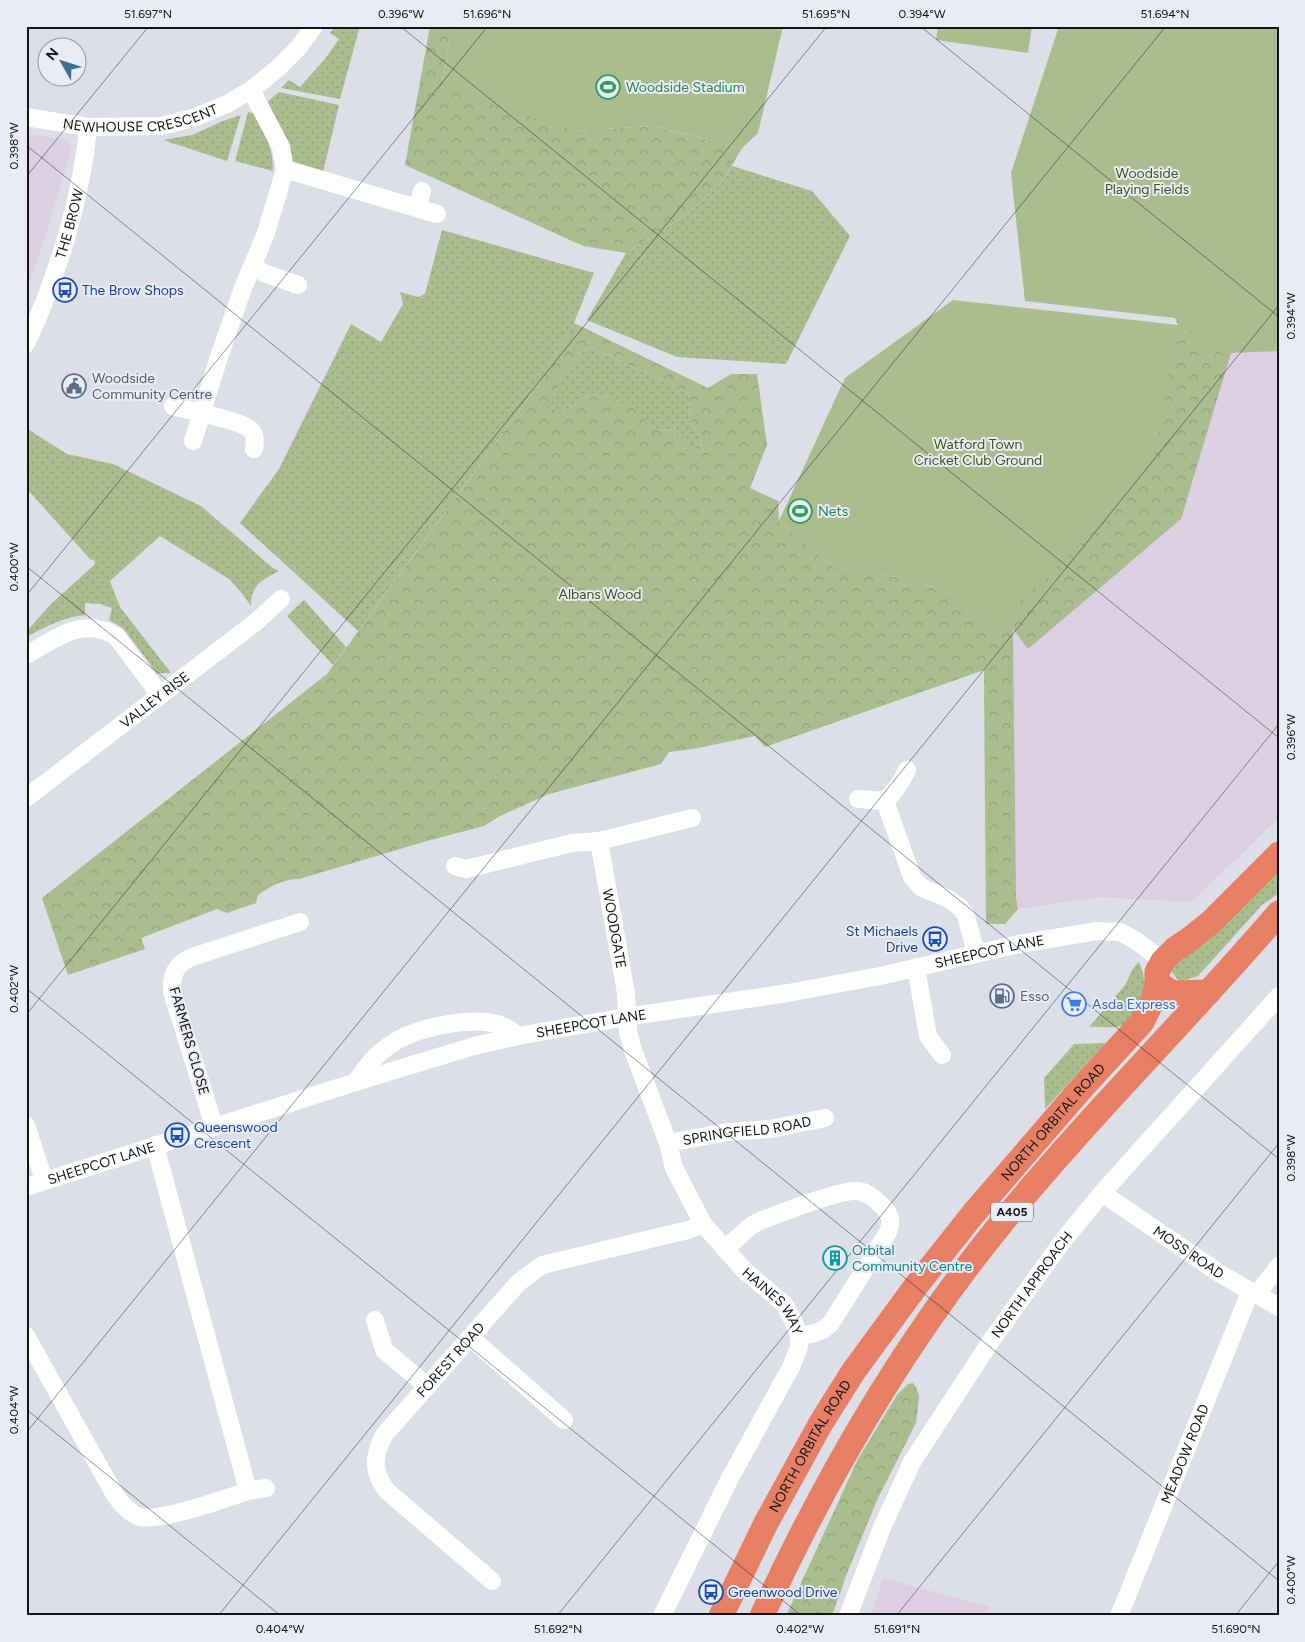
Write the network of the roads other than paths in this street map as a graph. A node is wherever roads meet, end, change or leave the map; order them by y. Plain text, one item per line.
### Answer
1 (314, 26) edge
2 (251, 90) junction
3 (26, 117) edge
4 (88, 127) junction
5 (285, 169) junction
6 (437, 214) dead end
7 (254, 266) junction
8 (298, 285) dead end
9 (26, 344) edge
10 (173, 406) dead end
11 (202, 414) junction
12 (193, 441) dead end
13 (254, 449) dead end
14 (281, 599) dead end
15 (26, 655) edge
16 (160, 695) junction
17 (907, 770) dead end
18 (26, 798) edge
19 (858, 799) dead end
20 (884, 801) junction
21 (692, 818) dead end
22 (599, 841) junction
23 (1279, 854) edge
24 (455, 866) dead end
25 (1279, 912) edge
26 (300, 922) dead end
27 (976, 953) junction
28 (916, 967) junction
29 (1160, 972) junction
30 (1209, 992) junction
31 (1279, 996) edge
32 (626, 1016) junction
33 (518, 1036) junction
34 (942, 1055) dead end
35 (356, 1082) junction
36 (825, 1118) dead end
37 (26, 1126) edge
38 (214, 1126) junction
39 (668, 1142) junction
40 (155, 1145) junction
41 (44, 1180) junction
42 (26, 1186) edge
43 (1102, 1193) junction
44 (703, 1224) junction
45 (725, 1249) junction
46 (1279, 1266) edge
47 (1253, 1294) junction
48 (1279, 1307) edge
49 (375, 1320) dead end
50 (26, 1336) edge
51 (799, 1336) junction
52 (470, 1337) junction
53 (427, 1386) junction
54 (564, 1420) dead end
55 (266, 1488) dead end
56 (248, 1491) junction
57 (492, 1580) dead end
58 (662, 1616) edge
59 (721, 1616) edge
60 (762, 1616) edge
61 (848, 1616) edge
62 (1118, 1616) edge

1 - 2 street, NEWHOUSE CRESCENT
2 - 4 street, NEWHOUSE CRESCENT
2 - 5 street
3 - 4 street, NEWHOUSE CRESCENT
4 - 9 street, THE BROW
5 - 6 street
5 - 7 street
7 - 8 street
7 - 11 street
10 - 11 street
11 - 12 street
11 - 13 street
14 - 16 street, VALLEY RISE
15 - 16 street
16 - 18 street, VALLEY RISE
17 - 20 street
19 - 20 street
20 - 27 street
21 - 22 street
22 - 24 street
22 - 32 street, WOODGATE
23 - 29 highway
25 - 30 highway, NORTH ORBITAL ROAD / A405
26 - 38 street, FARMERS CLOSE
27 - 28 street, SHEEPCOT LANE
27 - 29 street, SHEEPCOT LANE
28 - 32 street, SHEEPCOT LANE
28 - 34 street
29 - 30 highway
29 - 59 highway, NORTH ORBITAL ROAD / A405
30 - 60 highway, NORTH ORBITAL ROAD / A405
31 - 43 street, NORTH APPROACH
32 - 33 street, SHEEPCOT LANE
32 - 39 street, HAINES WAY
33 - 35 street, SHEEPCOT LANE
33 - 35 street
35 - 38 street, SHEEPCOT LANE
36 - 39 street, SPRINGFIELD ROAD
37 - 41 street
38 - 40 street, SHEEPCOT LANE
39 - 44 street, HAINES WAY
40 - 41 street, SHEEPCOT LANE
40 - 56 street
41 - 42 street, SHEEPCOT LANE
43 - 47 street, MOSS ROAD
43 - 61 street, NORTH APPROACH
44 - 45 street, HAINES WAY
44 - 52 street, FOREST ROAD
45 - 51 street, HAINES WAY
45 - 51 street
46 - 47 street, MEADOW ROAD
47 - 48 street, MOSS ROAD
47 - 62 street, MEADOW ROAD
49 - 53 street
50 - 56 street
51 - 58 street, HAINES WAY
52 - 53 street, FOREST ROAD
52 - 54 street
53 - 57 street, FOREST ROAD
55 - 56 street

